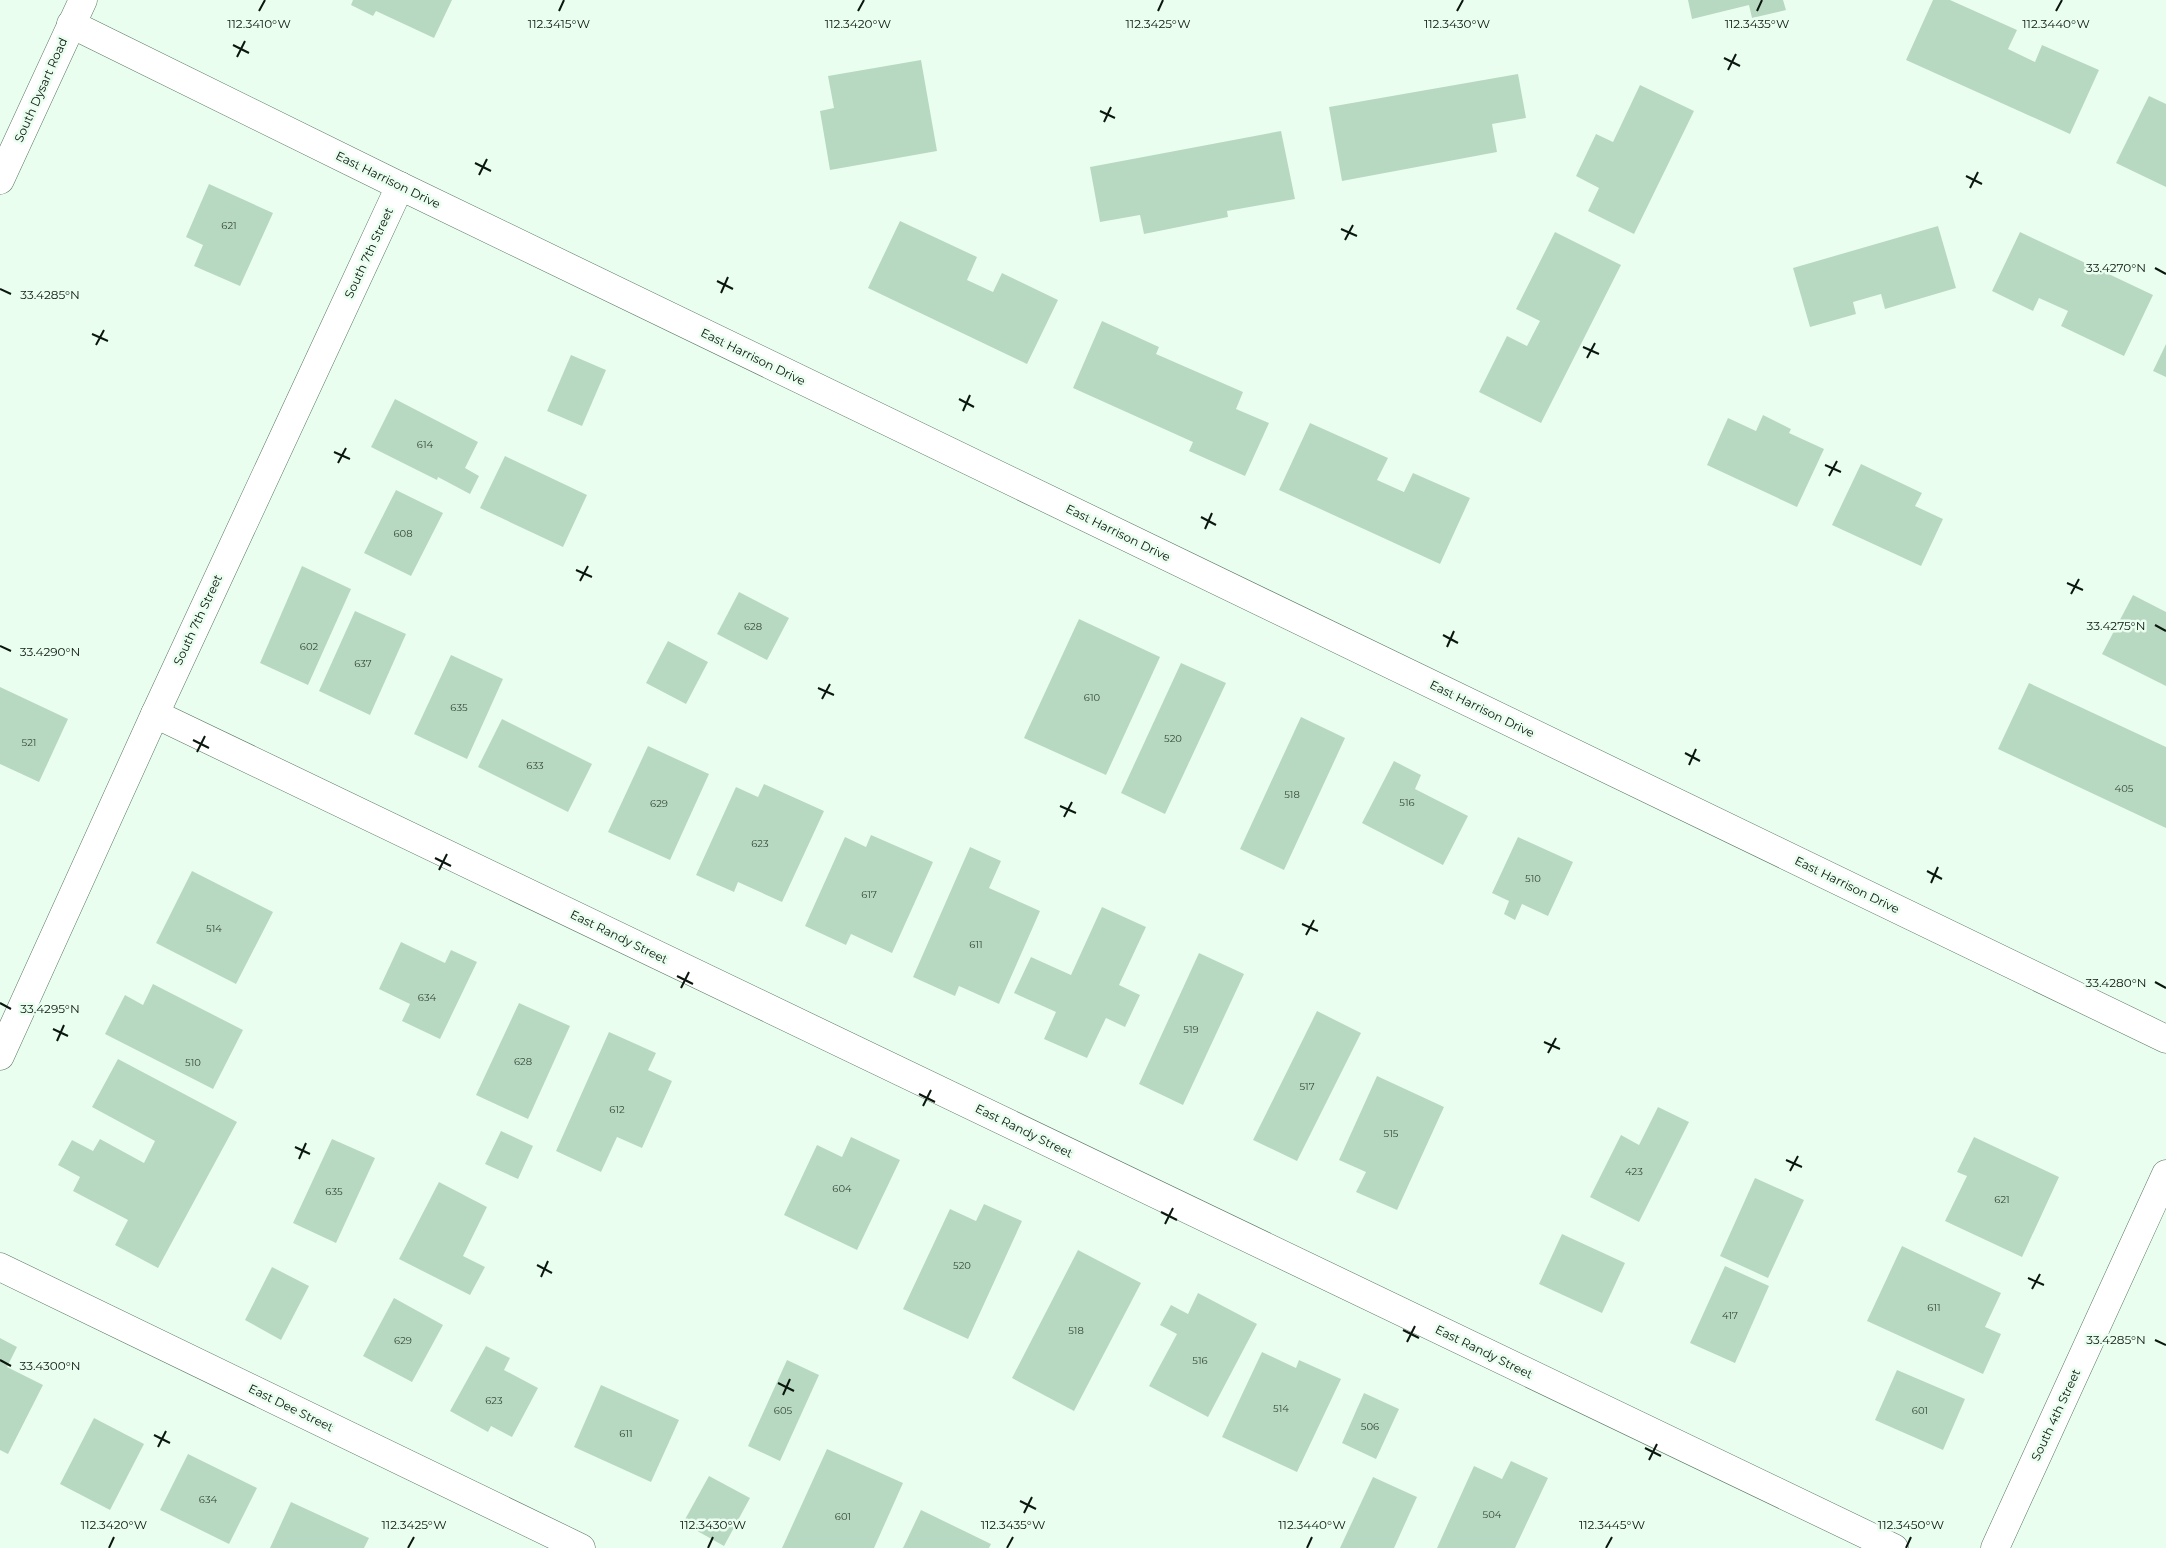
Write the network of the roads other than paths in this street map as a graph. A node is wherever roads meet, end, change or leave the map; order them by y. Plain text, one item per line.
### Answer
1 (83, 0) edge
2 (71, 24) junction
3 (0, 180) edge
4 (400, 186) junction
5 (155, 714) junction
6 (2166, 1039) edge
7 (0, 1056) edge
8 (2166, 1174) edge
9 (0, 1267) edge
10 (581, 1548) edge
11 (1894, 1548) edge
12 (1995, 1548) edge

1 - 2 street, South Dysart Road
2 - 3 street, South Dysart Road
2 - 4 street, East Harrison Drive
4 - 5 street, South 7th Street
4 - 6 street, East Harrison Drive
5 - 7 street, South 7th Street
5 - 11 street, East Randy Street
8 - 12 street, South 4th Street
9 - 10 street, East Dee Street

